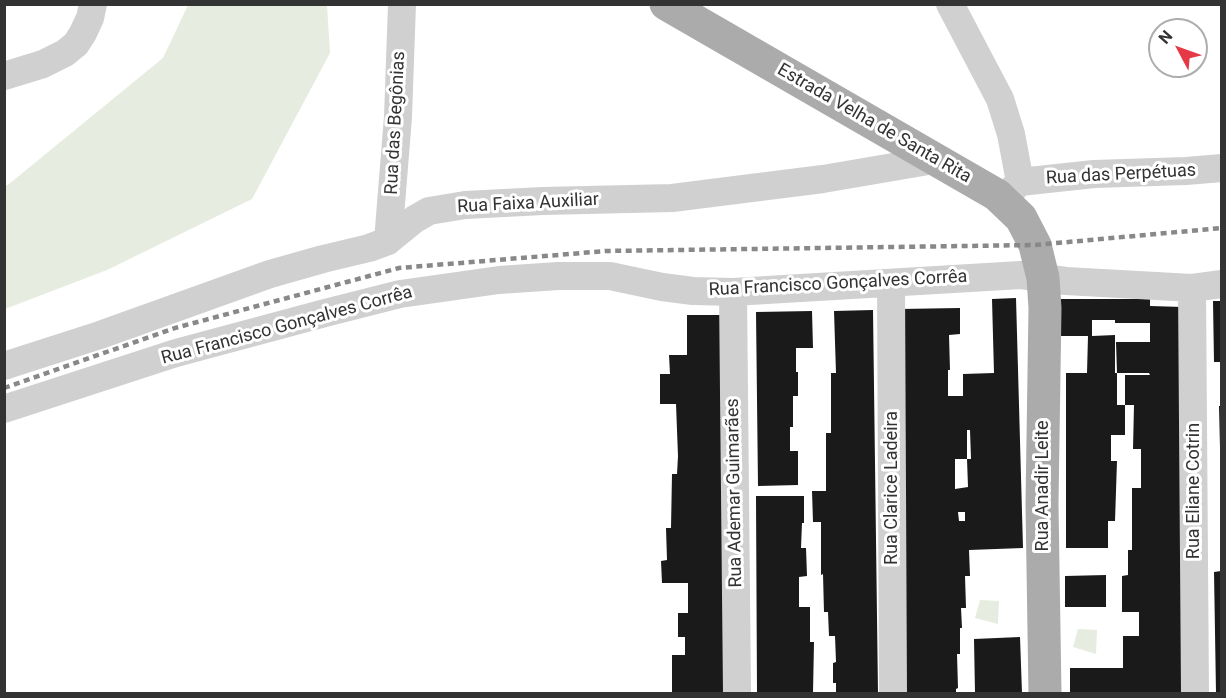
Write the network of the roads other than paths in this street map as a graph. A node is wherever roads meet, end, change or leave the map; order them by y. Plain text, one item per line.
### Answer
1 (93, 4) edge
2 (402, 4) edge
3 (666, 4) edge
4 (950, 4) edge
5 (4, 76) edge
6 (934, 160) junction
7 (1221, 168) edge
8 (1011, 190) junction
9 (384, 251) junction
10 (1043, 278) junction
11 (891, 283) junction
12 (1221, 284) edge
13 (1192, 288) junction
14 (733, 292) junction
15 (4, 366) edge
16 (4, 409) edge
17 (737, 693) edge
18 (893, 693) edge
19 (1045, 693) edge
20 (1195, 693) edge

1 - 5 street
2 - 9 street, Rua das Begônias
3 - 6 main road, Estrada Velha de Santa Rita
4 - 8 street
6 - 8 main road, Estrada Velha de Santa Rita
6 - 9 street, Rua Faixa Auxiliar
7 - 8 street, Rua das Perpétuas
8 - 10 main road, Estrada Velha de Santa Rita
9 - 15 street, Rua Faixa Auxiliar
10 - 11 street, Rua Francisco Gonçalves Corrêa
10 - 13 street, Rua Francisco Gonçalves Corrêa
10 - 19 main road, Rua Anadir Leite
11 - 14 street, Rua Francisco Gonçalves Corrêa
11 - 18 street, Rua Clarice Ladeira
12 - 13 street, Rua Francisco Gonçalves Corrêa
13 - 20 street, Rua Eliane Cotrin
14 - 16 street, Rua Francisco Gonçalves Corrêa
14 - 17 street, Rua Ademar Guimarães

